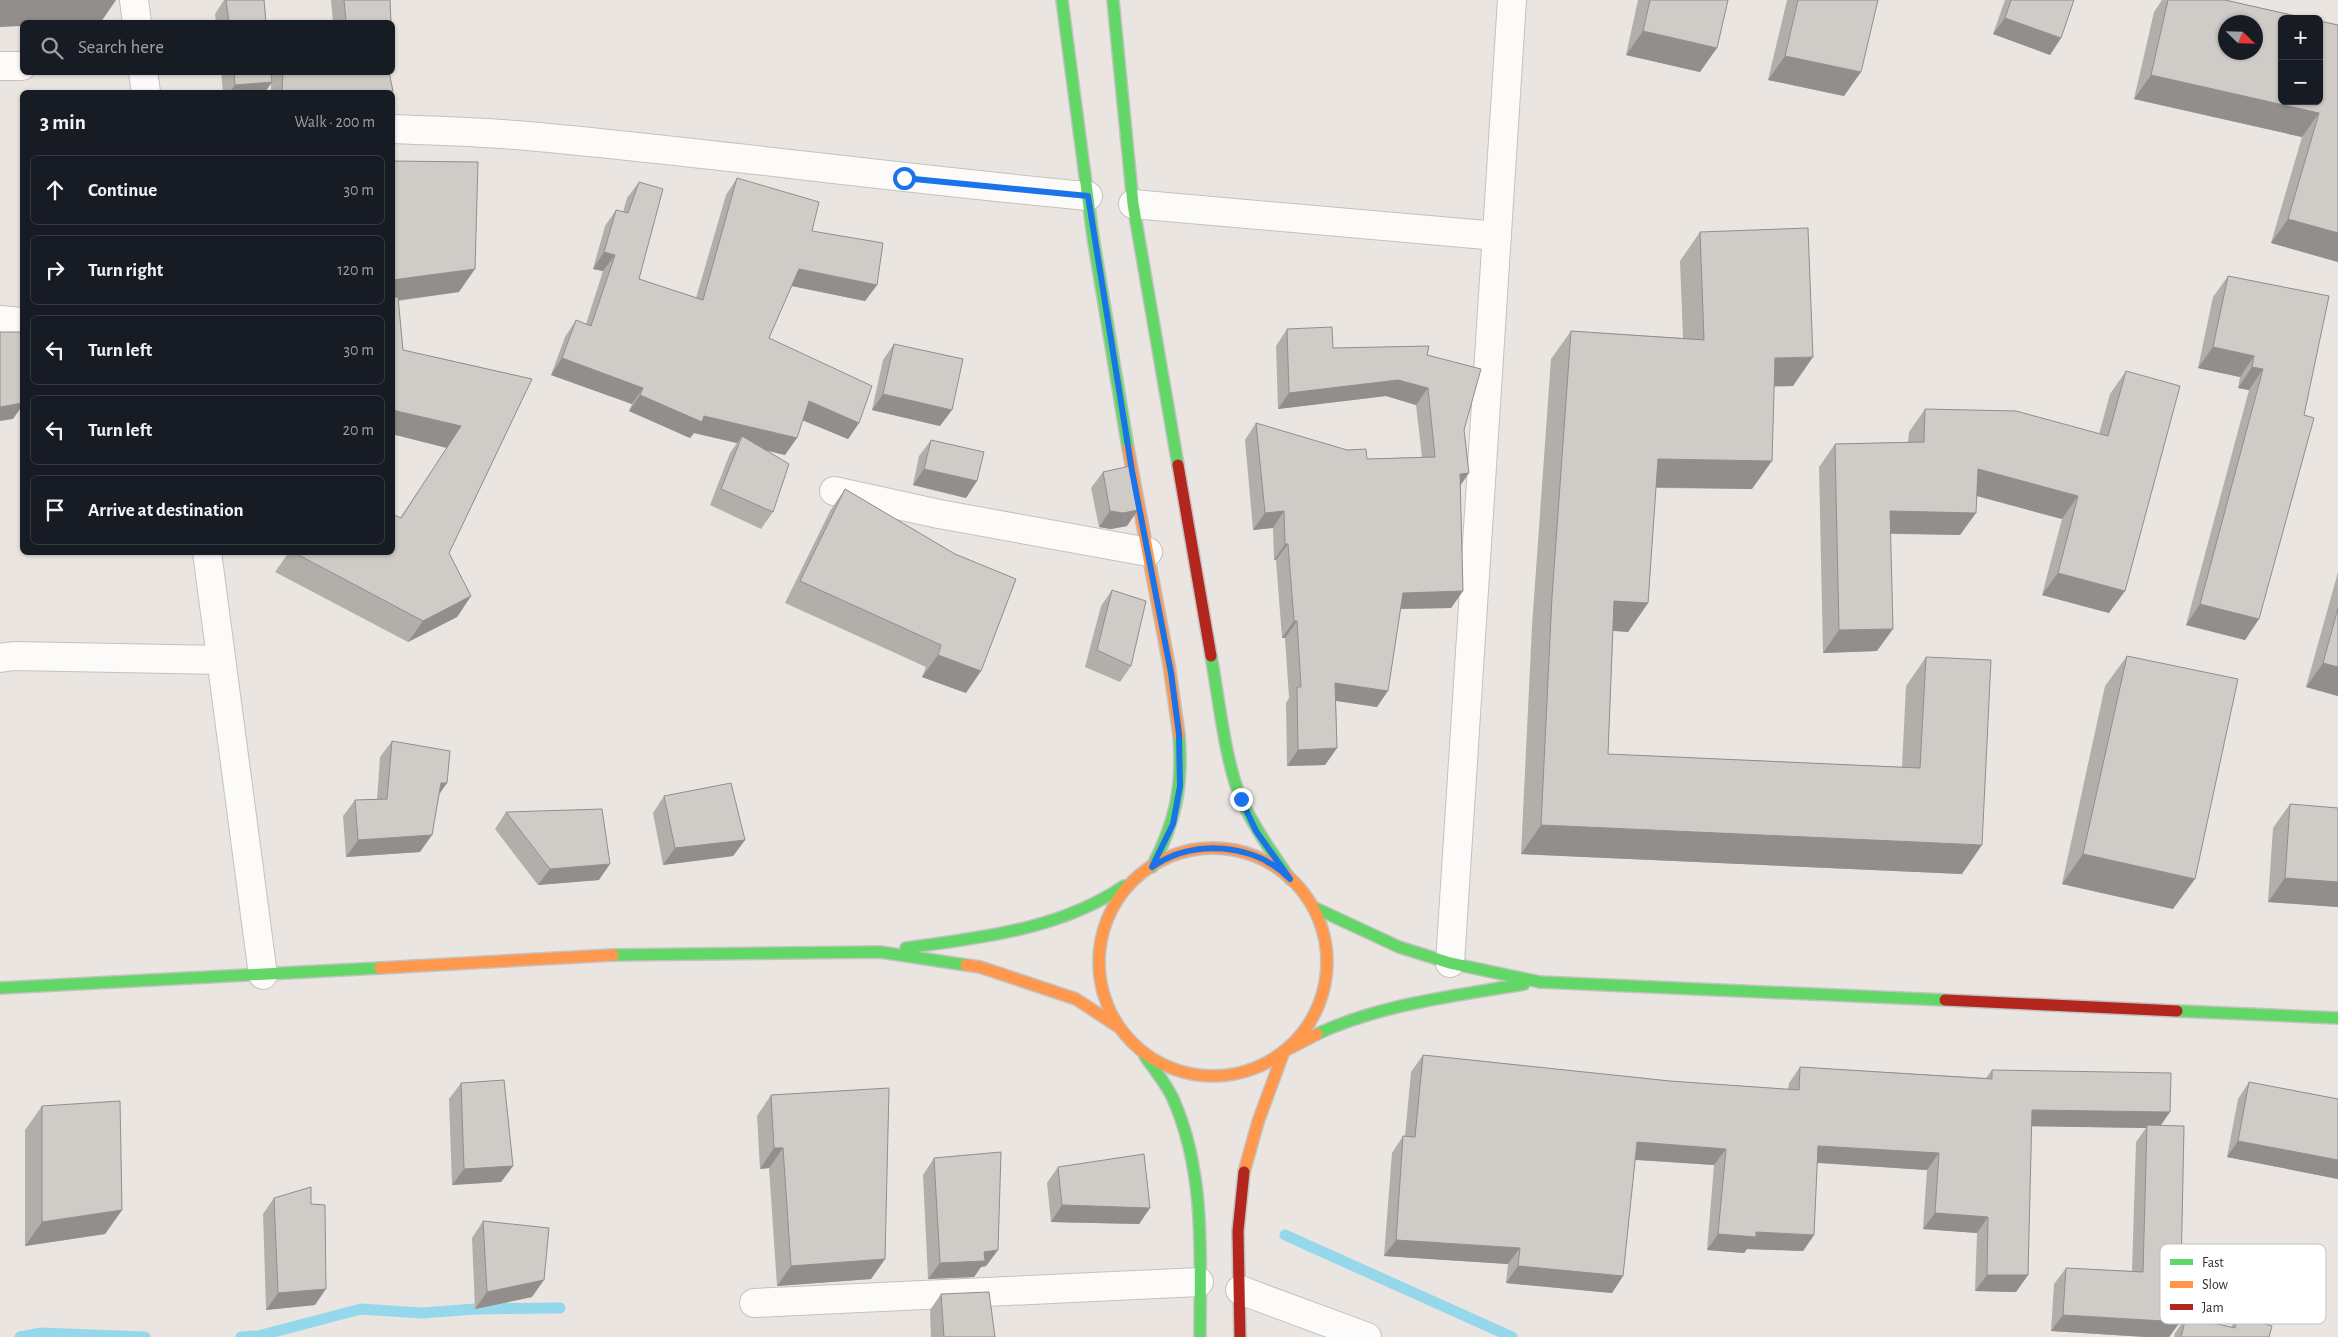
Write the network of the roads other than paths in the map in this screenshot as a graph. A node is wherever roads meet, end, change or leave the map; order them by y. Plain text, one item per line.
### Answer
1 (134, 0) edge
2 (1062, 0) edge
3 (1113, 0) edge
4 (1512, 0) edge
5 (137, 20) edge
6 (0, 66) edge
7 (20, 66) edge
8 (143, 75) edge
9 (146, 90) edge
10 (395, 129) edge
11 (1088, 196) junction
12 (1133, 204) junction
13 (1497, 236) junction
14 (0, 320) edge
15 (20, 322) edge
16 (834, 491) dead end
17 (1148, 552) junction
18 (207, 555) edge
19 (0, 658) edge
20 (221, 660) junction
21 (1152, 867) junction
22 (1290, 879) junction
23 (1133, 880) junction
24 (1313, 907) junction
25 (880, 952) junction
26 (1450, 963) junction
27 (263, 974) junction
28 (1540, 982) junction
29 (0, 988) edge
30 (2338, 1018) edge
31 (1117, 1026) junction
32 (1284, 1051) junction
33 (1144, 1055) junction
34 (1199, 1282) junction
35 (1240, 1290) junction
36 (754, 1303) dead end
37 (1200, 1337) edge
38 (1240, 1337) edge
39 (1367, 1337) edge

1 - 5 street
2 - 11 main road
3 - 12 main road
4 - 13 street
6 - 7 street
8 - 9 street
10 - 11 street
11 - 17 main road
12 - 13 street
12 - 22 main road
13 - 26 street
14 - 15 street
16 - 17 street
17 - 21 main road
18 - 20 street
19 - 20 street
20 - 27 street
21 - 22 main road
21 - 23 main road
22 - 24 main road
23 - 25 main road
23 - 31 main road
24 - 26 main road
24 - 32 main road
25 - 27 main road
25 - 31 main road
26 - 28 main road
27 - 29 main road
28 - 30 main road
28 - 32 main road
31 - 33 main road
32 - 33 main road
32 - 35 main road
33 - 34 main road
34 - 36 street
34 - 37 main road
35 - 38 main road
35 - 39 street

